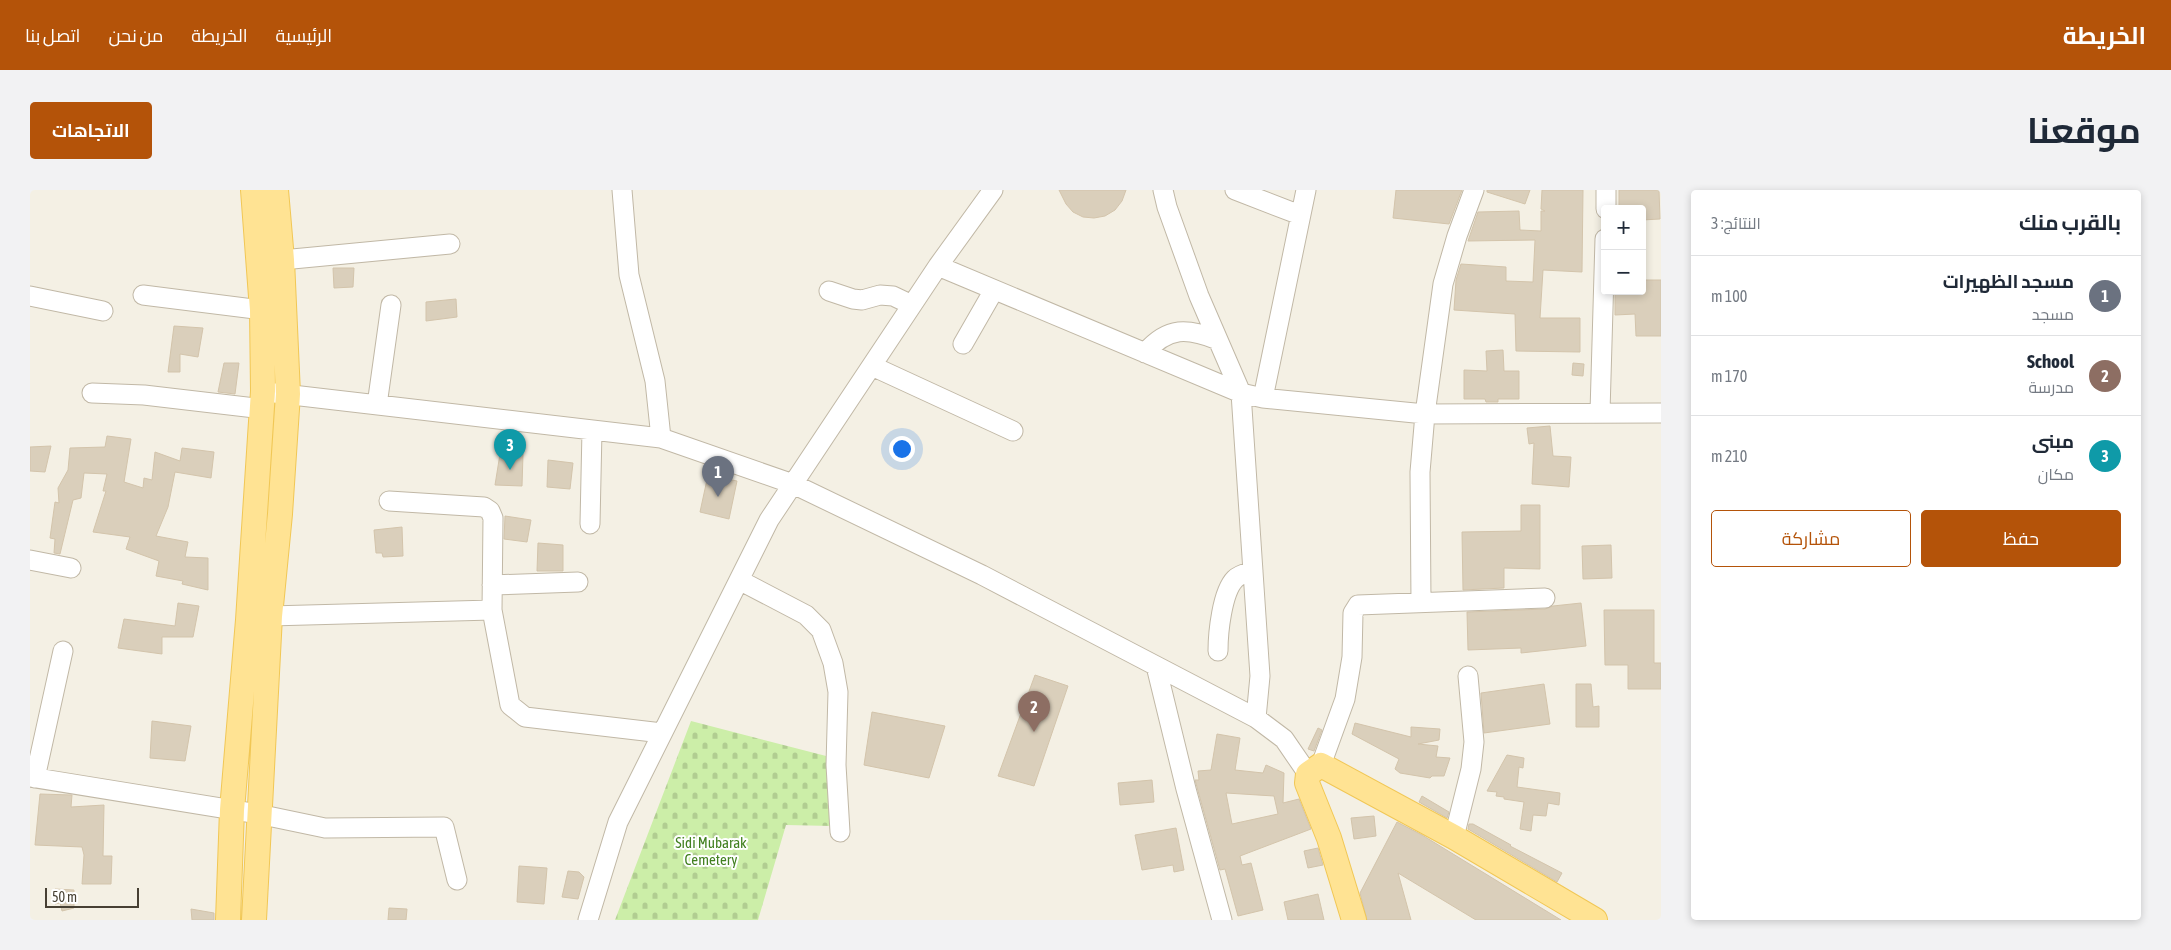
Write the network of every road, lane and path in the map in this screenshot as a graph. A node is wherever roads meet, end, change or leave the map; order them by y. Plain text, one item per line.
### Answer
1 (253, 190) edge
2 (276, 190) edge
3 (622, 190) edge
4 (993, 190) edge
5 (1163, 190) edge
6 (1235, 190) edge
7 (1306, 190) edge
8 (1474, 190) edge
9 (1606, 190) edge
10 (1606, 205) edge
11 (1300, 215) junction
12 (450, 244) dead end
13 (1605, 250) edge
14 (282, 260) junction
15 (938, 266) junction
16 (994, 290) junction
17 (829, 291) dead end
18 (144, 295) dead end
19 (30, 296) edge
20 (912, 305) junction
21 (391, 306) dead end
22 (262, 310) junction
23 (103, 312) dead end
24 (1218, 340) junction
25 (963, 344) dead end
26 (1145, 353) junction
27 (872, 366) junction
28 (1241, 393) junction
29 (92, 394) dead end
30 (288, 394) junction
31 (1263, 398) junction
32 (263, 400) junction
33 (377, 405) junction
34 (1600, 412) junction
35 (1661, 412) edge
36 (1425, 414) junction
37 (592, 430) junction
38 (1013, 431) dead end
39 (661, 438) junction
40 (793, 484) junction
41 (389, 501) dead end
42 (590, 524) dead end
43 (30, 560) edge
44 (71, 568) dead end
45 (1253, 571) junction
46 (739, 580) junction
47 (578, 582) dead end
48 (492, 585) junction
49 (1545, 598) dead end
50 (1421, 602) junction
51 (492, 610) junction
52 (270, 616) junction
53 (1218, 651) dead end
54 (62, 652) dead end
55 (1156, 666) junction
56 (1468, 676) dead end
57 (1256, 718) junction
58 (662, 733) junction
59 (1314, 769) junction
60 (33, 778) edge
61 (232, 810) junction
62 (258, 814) junction
63 (840, 832) dead end
64 (1454, 837) junction
65 (457, 880) dead end
66 (228, 920) edge
67 (254, 920) edge
68 (588, 920) edge
69 (1222, 920) edge
70 (1354, 920) edge
71 (1595, 920) edge

1 - 22 main road
2 - 14 main road
3 - 39 street
4 - 15 street
5 - 24 street
6 - 11 street
7 - 11 street
8 - 36 street
9 - 10 street
11 - 31 street
12 - 14 street
13 - 34 street
14 - 30 main road
15 - 16 street
15 - 20 street
16 - 25 street
16 - 26 street
17 - 20 street
18 - 22 street
19 - 23 street
20 - 27 street
21 - 33 street
22 - 32 main road
24 - 26 street
24 - 28 street
26 - 28 street
27 - 38 street
27 - 40 street
28 - 31 street
28 - 45 street
29 - 32 street
30 - 32 street
30 - 33 street
30 - 52 main road
31 - 36 street
32 - 61 main road
33 - 37 street
34 - 35 street
34 - 36 street
36 - 50 street
37 - 39 street
37 - 42 street
39 - 40 street
40 - 46 street
40 - 55 street
41 - 48 street
43 - 44 street
45 - 53 street
45 - 57 street
46 - 58 street
46 - 63 street
47 - 48 street
48 - 51 street
49 - 50 street
50 - 59 street
51 - 52 street
51 - 58 street
52 - 62 main road
54 - 60 street
55 - 57 street
55 - 69 street
56 - 64 street
57 - 59 street
58 - 68 street
59 - 64 main road
59 - 70 main road
60 - 61 street
61 - 62 street
61 - 66 main road
62 - 65 street
62 - 67 main road
64 - 71 main road

